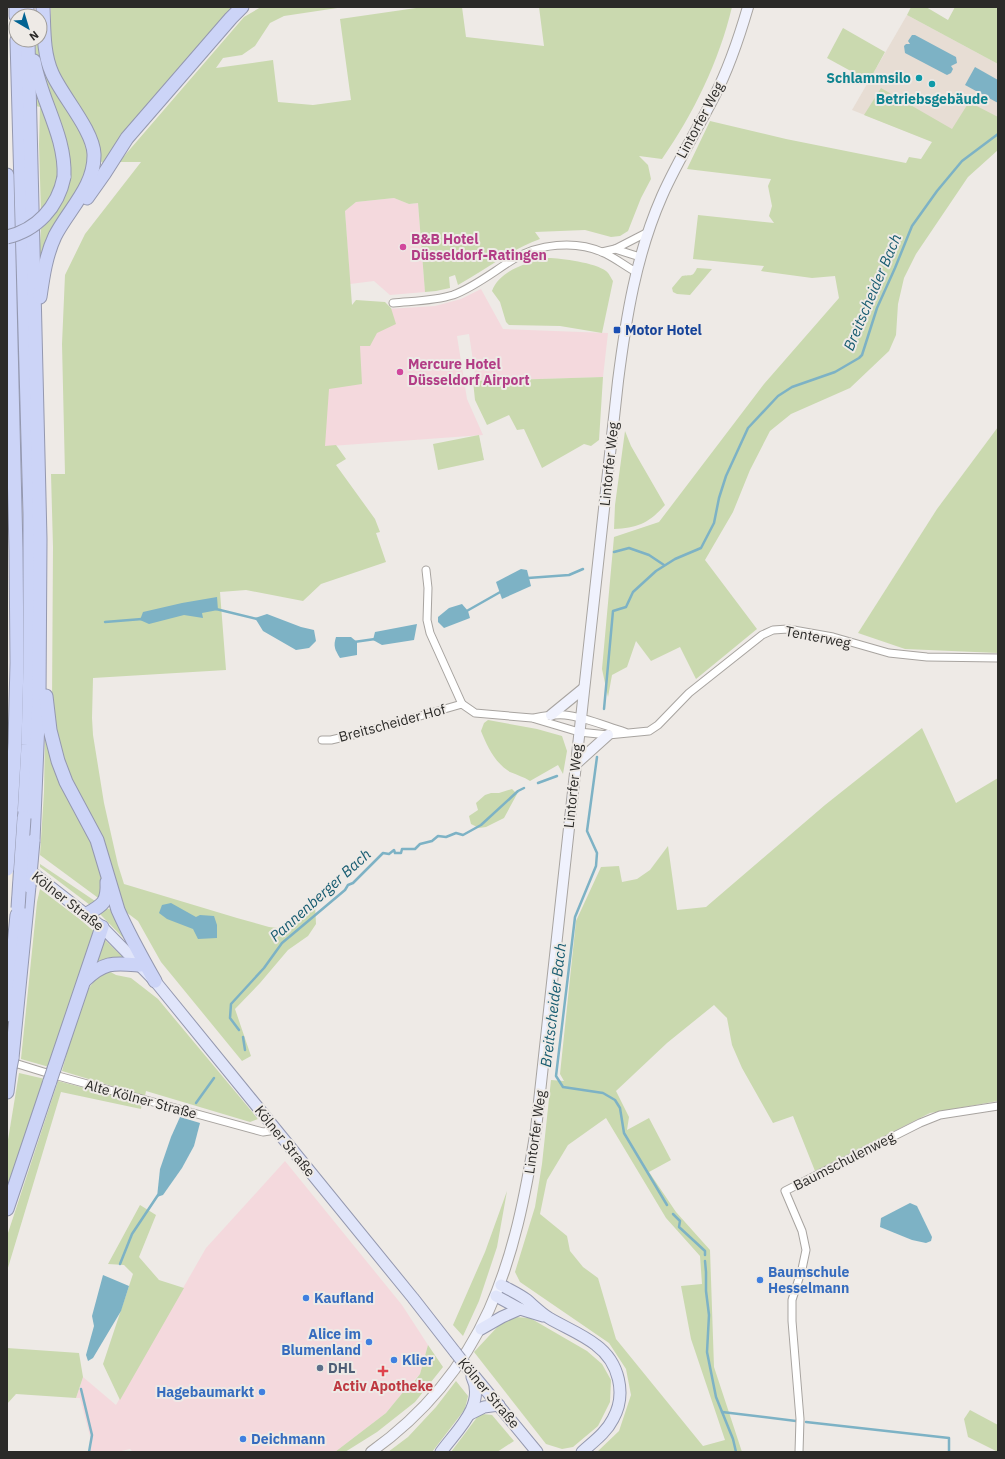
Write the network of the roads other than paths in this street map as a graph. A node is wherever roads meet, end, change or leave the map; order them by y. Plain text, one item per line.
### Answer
1 (242, 7) edge
2 (748, 7) edge
3 (17, 48) edge
4 (29, 48) edge
5 (31, 48) edge
6 (45, 48) edge
7 (7, 175) edge
8 (64, 220) junction
9 (648, 232) junction
10 (7, 237) edge
11 (615, 249) junction
12 (602, 252) junction
13 (640, 257) junction
14 (636, 272) junction
15 (393, 302) dead end
16 (34, 319) junction
17 (7, 329) edge
18 (12, 401) junction
19 (426, 570) dead end
20 (40, 643) junction
21 (998, 658) edge
22 (584, 688) junction
23 (462, 704) junction
24 (551, 715) junction
25 (532, 718) junction
26 (581, 718) junction
27 (579, 732) junction
28 (626, 733) junction
29 (608, 736) junction
30 (322, 740) dead end
31 (577, 763) junction
32 (7, 855) edge
33 (7, 869) edge
34 (106, 870) junction
35 (87, 914) junction
36 (102, 927) junction
37 (140, 965) junction
38 (84, 980) junction
39 (156, 981) junction
40 (7, 1015) edge
41 (10, 1062) edge
42 (7, 1092) edge
43 (998, 1106) edge
44 (276, 1130) junction
45 (7, 1209) edge
46 (501, 1285) junction
47 (496, 1296) junction
48 (520, 1309) junction
49 (547, 1317) junction
50 (481, 1329) junction
51 (466, 1366) junction
52 (499, 1405) junction
53 (470, 1414) junction
54 (371, 1452) edge
55 (441, 1452) edge
56 (537, 1452) edge
57 (582, 1452) edge
58 (799, 1452) edge

1 - 8 highway
2 - 9 main road, Lintorfer Weg
3 - 40 highway, bridge
4 - 16 highway
5 - 10 highway, bridge
6 - 8 highway
7 - 18 highway
8 - 16 highway
9 - 11 street
9 - 13 main road, Lintorfer Weg
11 - 12 street
11 - 13 street
12 - 14 street
12 - 15 street
13 - 14 main road, Lintorfer Weg
14 - 22 main road, Lintorfer Weg
16 - 20 highway
17 - 18 highway
18 - 33 highway, bridge
19 - 23 street, Breitscheider Hof
20 - 34 highway
20 - 41 highway, bridge
21 - 28 street, Tenterweg
22 - 24 main road
22 - 26 main road, Lintorfer Weg
23 - 25 street, Breitscheider Hof
23 - 30 street, Breitscheider Hof
24 - 25 street, Breitscheider Hof
24 - 26 street, Breitscheider Hof
25 - 27 street, Breitscheider Hof
26 - 27 main road, Lintorfer Weg
26 - 28 street, Tenterweg
27 - 29 street, Tenterweg
27 - 31 main road, Lintorfer Weg
28 - 29 street, Tenterweg
29 - 31 main road
31 - 46 main road, Lintorfer Weg
32 - 35 main road, Kölner Straße
34 - 35 highway
34 - 39 highway
35 - 36 main road, Kölner Straße
36 - 37 main road, Kölner Straße
36 - 38 highway
37 - 38 highway
37 - 39 main road, Kölner Straße
38 - 45 highway, bridge
39 - 44 main road, Kölner Straße
41 - 42 highway
41 - 44 street, Alte Kölner Straße
43 - 58 street, Baumschulenweg
44 - 51 main road, Kölner Straße, bridge
46 - 47 main road, Lintorfer Weg
46 - 49 main road
47 - 48 main road
47 - 50 main road, Lintorfer Weg
48 - 49 main road
48 - 50 main road
49 - 57 main road
50 - 54 main road, Lintorfer Weg
51 - 52 main road, Kölner Straße
51 - 53 main road
52 - 53 main road
52 - 56 main road, Kölner Straße
53 - 55 main road

